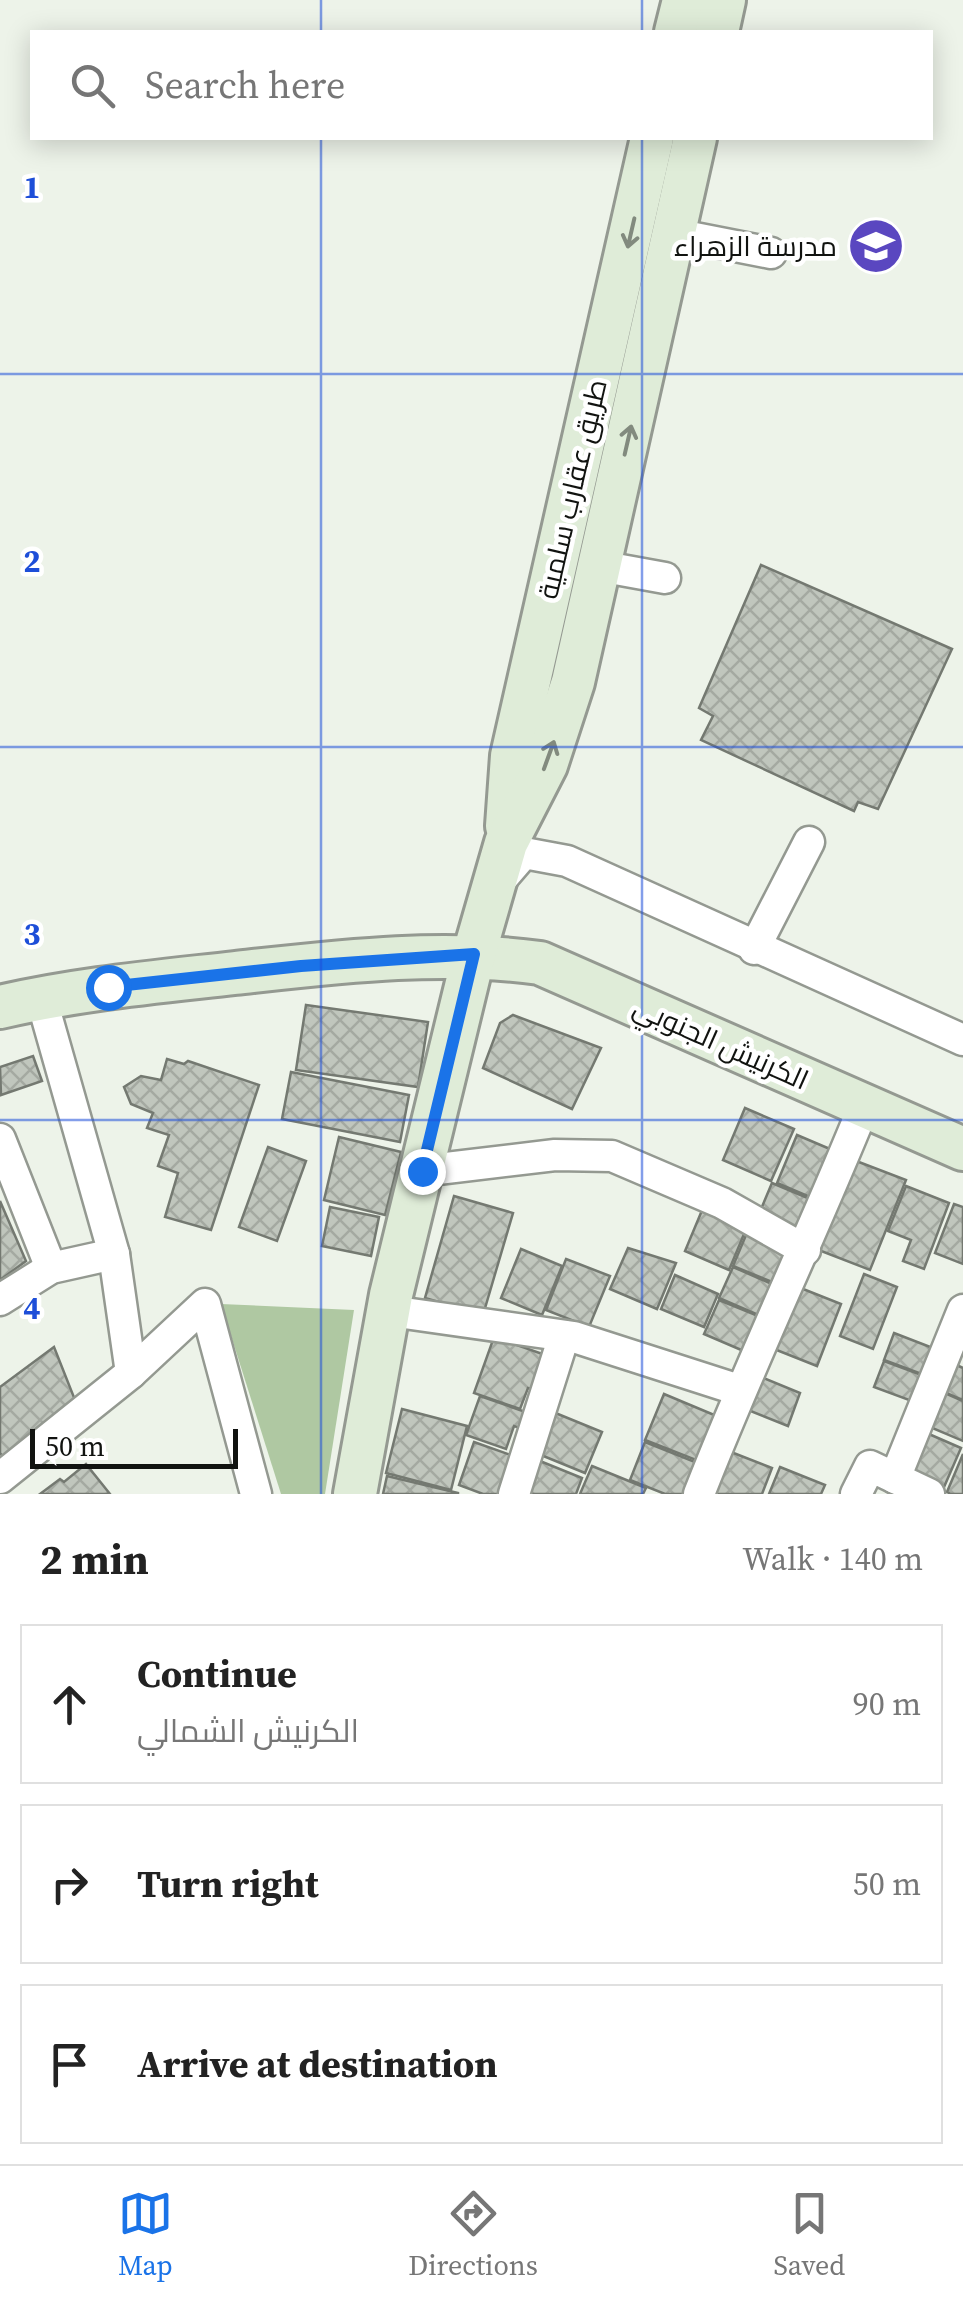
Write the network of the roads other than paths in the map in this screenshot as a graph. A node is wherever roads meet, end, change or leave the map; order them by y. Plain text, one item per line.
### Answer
1 (684, 0) edge
2 (724, 0) edge
3 (676, 30) edge
4 (717, 30) edge
5 (652, 140) edge
6 (695, 140) edge
7 (674, 234) junction
8 (771, 253) dead end
9 (599, 566) junction
10 (665, 578) dead end
11 (506, 842) junction
12 (809, 842) dead end
13 (494, 888) junction
14 (754, 949) junction
15 (474, 954) junction
16 (42, 997) junction
17 (0, 1007) edge
18 (963, 1040) edge
19 (864, 1106) junction
20 (0, 1139) edge
21 (963, 1149) edge
22 (422, 1171) junction
23 (805, 1250) junction
24 (114, 1254) junction
25 (51, 1268) junction
26 (0, 1300) edge
27 (963, 1310) edge
28 (390, 1312) junction
29 (564, 1336) junction
30 (131, 1373) junction
31 (739, 1390) junction
32 (0, 1478) edge
33 (895, 1478) junction
34 (256, 1494) edge
35 (354, 1494) edge
36 (514, 1494) edge
37 (699, 1494) edge
38 (856, 1494) edge
39 (929, 1494) edge

1 - 3 main road
2 - 4 main road
5 -> 11 main road, طريق عقارب سلمية
6 - 7 main road
7 - 8 street
9 -> 7 main road
9 - 10 street
11 -> 9 main road
11 - 13 main road
12 - 14 street
13 - 14 street
13 - 15 main road
14 - 18 street
15 - 16 main road, الكرنيش الجنوبي
15 - 19 main road, الكرنيش الجنوبي
15 - 22 main road
16 - 17 main road, الكرنيش الجنوبي
16 - 24 street
19 - 21 main road, الكرنيش الجنوبي
19 - 23 street
20 - 25 street
22 - 23 street
22 - 28 main road
23 - 31 street
24 - 25 street
24 - 30 street
25 - 26 street
27 - 33 street
28 - 29 street
28 - 35 main road
29 - 31 street
29 - 36 street
30 - 32 street
30 - 34 street
31 - 37 street
33 - 38 street
33 - 39 street

